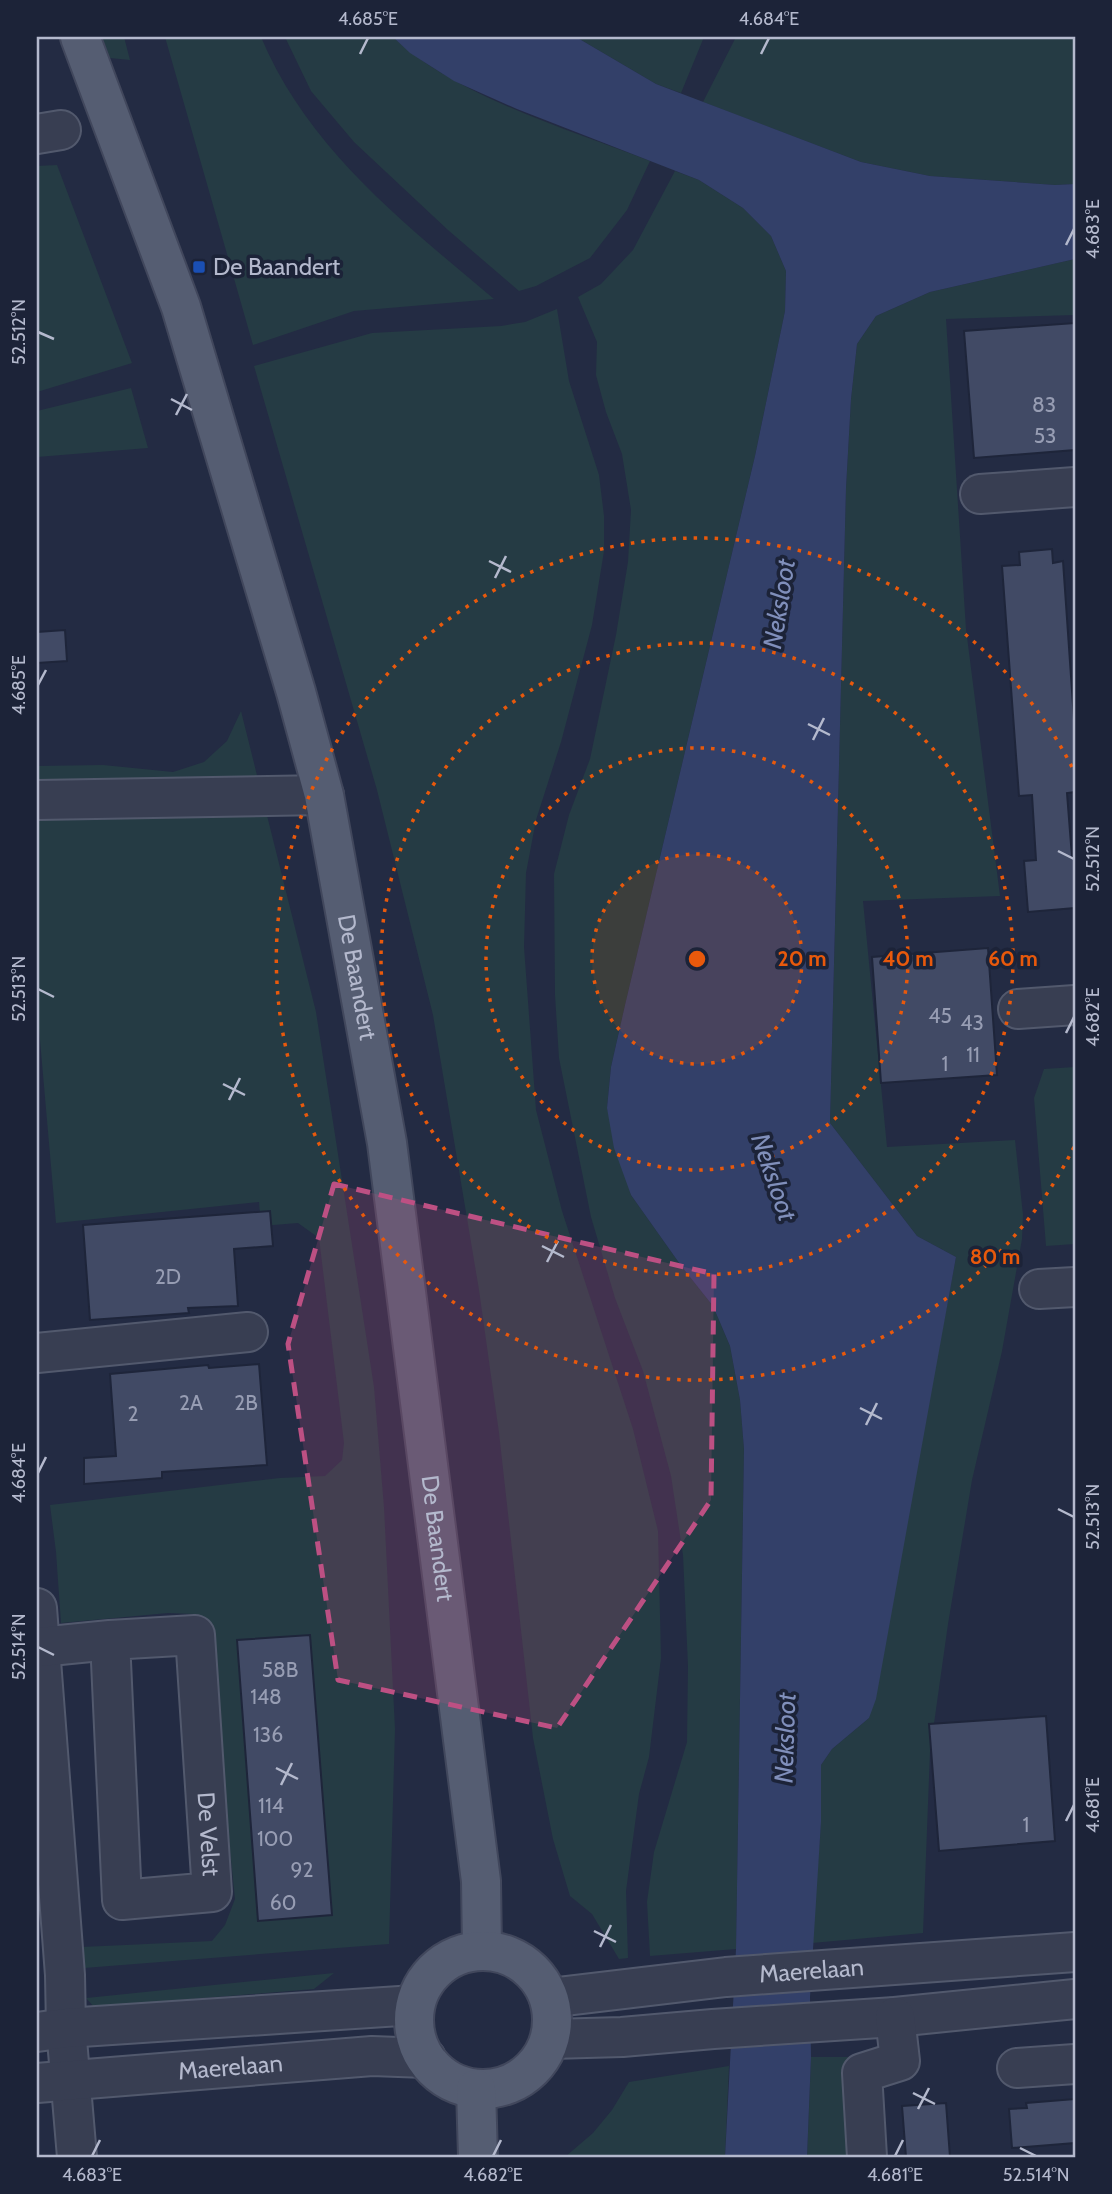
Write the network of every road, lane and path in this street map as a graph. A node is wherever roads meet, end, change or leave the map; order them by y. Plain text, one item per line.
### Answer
1 (80, 37) edge
2 (1075, 486) edge
3 (980, 494) dead end
4 (324, 795) junction
5 (37, 800) edge
6 (1075, 1005) edge
7 (1018, 1009) dead end
8 (248, 1332) dead end
9 (37, 1353) edge
10 (37, 1608) edge
11 (110, 1640) junction
12 (40, 1647) junction
13 (482, 1950) junction
14 (1075, 1952) edge
15 (550, 1998) junction
16 (1075, 1999) edge
17 (415, 2005) junction
18 (895, 2017) junction
19 (51, 2030) edge
20 (551, 2039) junction
21 (426, 2058) junction
22 (1075, 2064) edge
23 (1017, 2068) dead end
24 (54, 2082) edge
25 (476, 2089) junction
26 (77, 2157) edge
27 (478, 2157) edge
28 (867, 2157) edge

1 - 4 main road, De Baandert
2 - 3 street
4 - 5 street
4 - 13 main road, De Baandert
6 - 7 street
8 - 9 street
10 - 12 street
11 - 11 street, De Velst
11 - 12 street, De Velst
12 - 19 street
13 - 15 main road
13 - 17 main road
14 - 15 street, Maerelaan
15 - 20 main road
16 - 18 street, Maerelaan
17 - 19 street, Maerelaan
17 - 21 main road
18 - 20 street, Maerelaan
18 - 28 street
19 - 24 street
20 - 25 main road
21 - 24 street, Maerelaan
21 - 25 main road
22 - 23 street
24 - 26 street
25 - 27 main road

